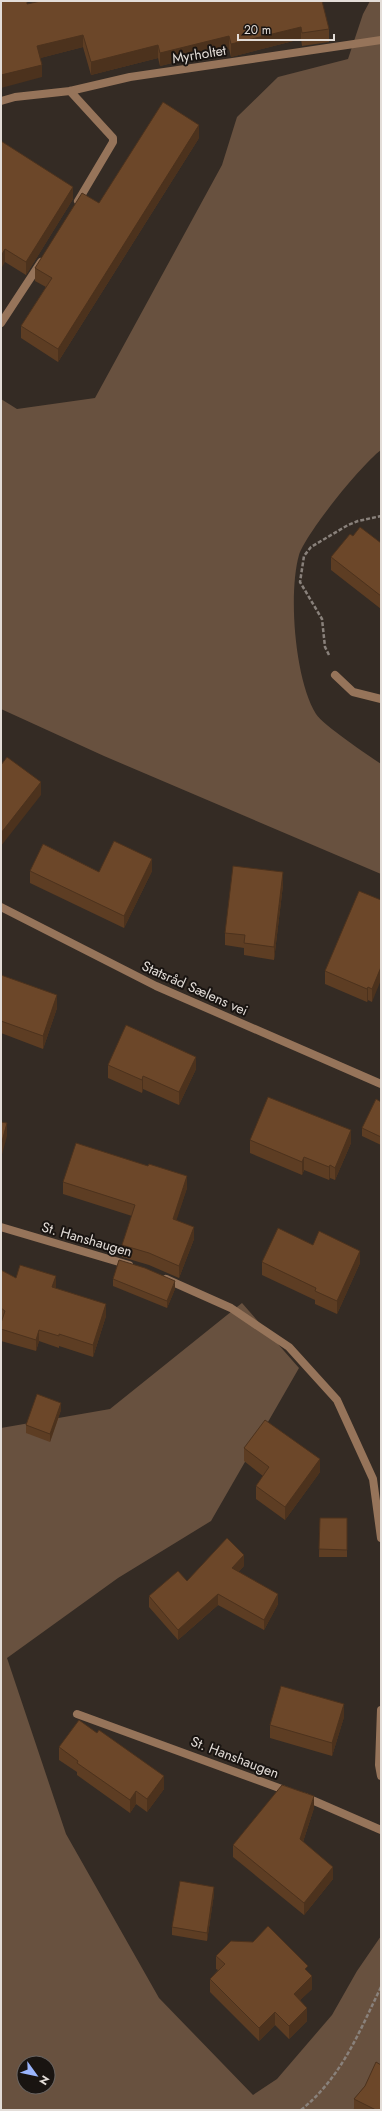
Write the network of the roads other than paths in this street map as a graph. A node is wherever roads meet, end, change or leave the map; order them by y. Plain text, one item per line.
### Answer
1 (381, 40) edge
2 (70, 91) junction
3 (1, 101) edge
4 (74, 209) edge
5 (45, 256) edge
6 (1, 323) edge
7 (335, 675) road end
8 (381, 699) edge
9 (1, 907) edge
10 (381, 1084) edge
11 (1, 1227) edge
12 (140, 1268) edge
13 (161, 1276) edge
14 (381, 1538) edge
15 (381, 1710) edge
16 (77, 1714) dead end
17 (381, 1776) edge
18 (381, 1830) edge

1 - 2 street, Myrholtet
2 - 3 street, Myrholtet
2 - 4 street
5 - 6 street
7 - 8 street
9 - 10 street, Statsråd Sælens vei
11 - 12 street, St. Hanshaugen
13 - 14 street
15 - 17 street
16 - 18 street, St. Hanshaugen

